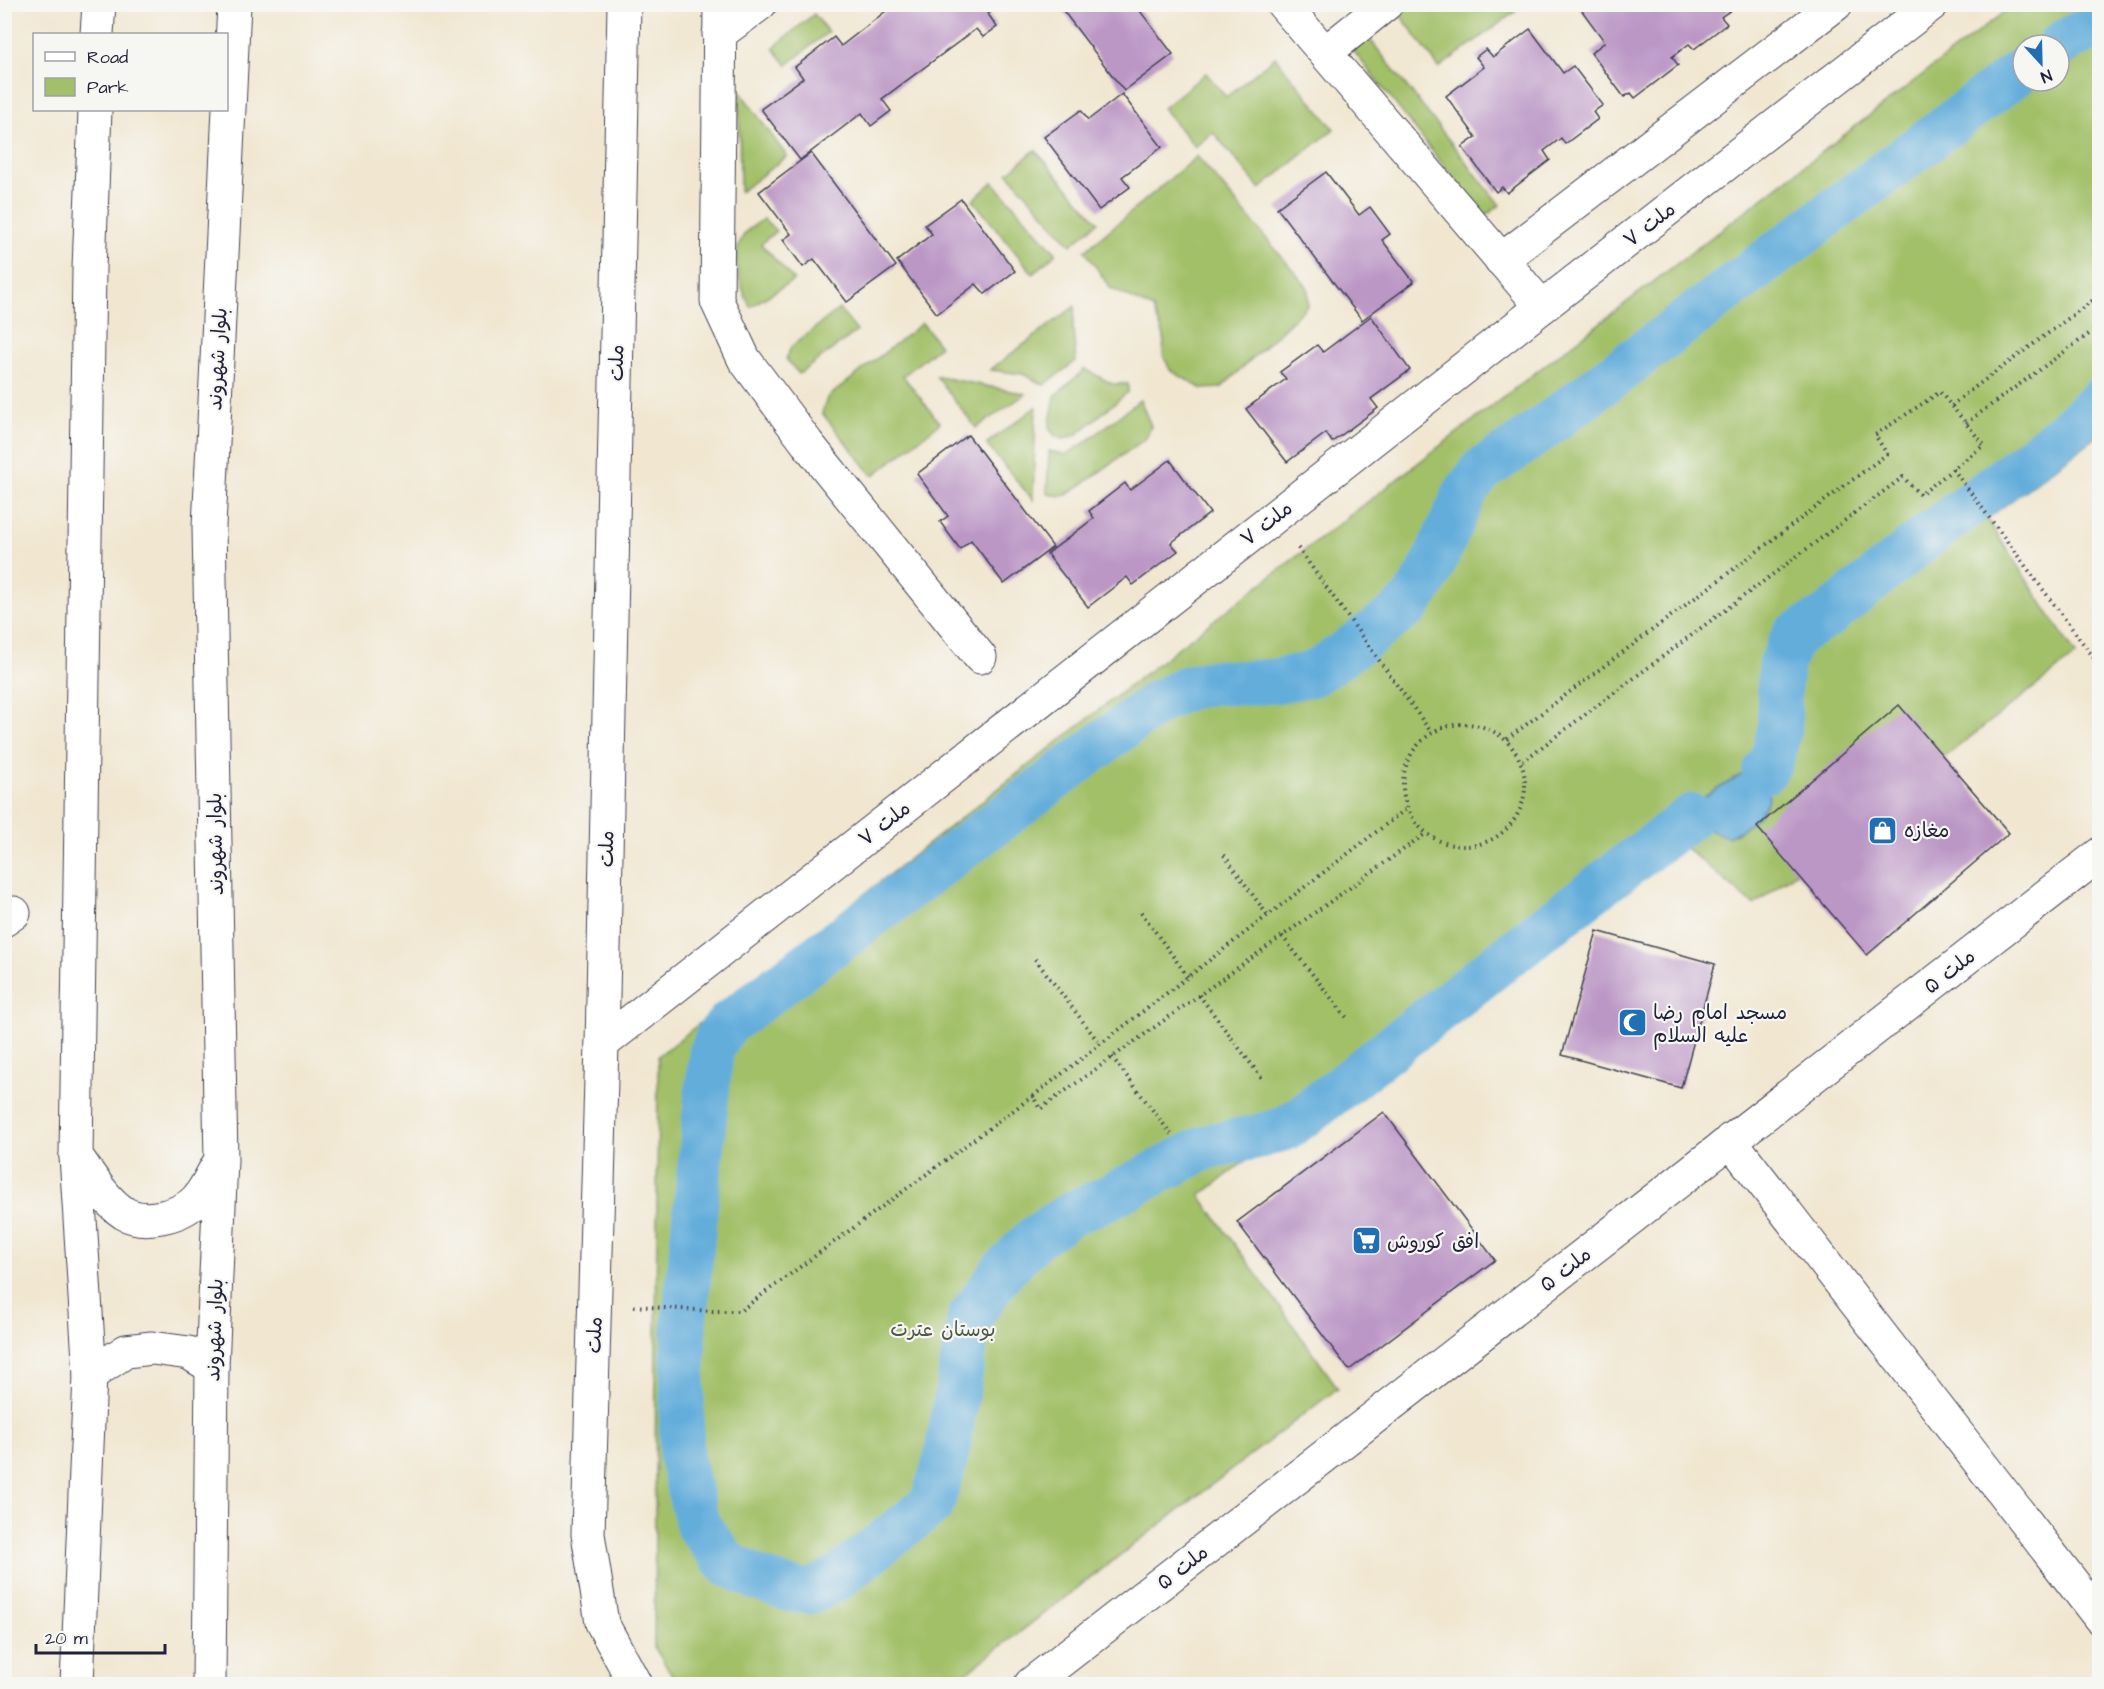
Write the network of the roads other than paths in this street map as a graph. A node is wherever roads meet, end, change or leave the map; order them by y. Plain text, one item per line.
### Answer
1 (99, 4) edge
2 (234, 4) edge
3 (624, 4) edge
4 (760, 4) edge
5 (1283, 4) edge
6 (1386, 4) edge
7 (1836, 4) edge
8 (1932, 4) edge
9 (719, 19) edge
10 (98, 33) edge
11 (1325, 53) junction
12 (95, 111) edge
13 (1501, 260) junction
14 (1542, 307) junction
15 (980, 657) dead end
16 (2100, 854) edge
17 (602, 1044) junction
18 (1730, 1140) junction
19 (76, 1156) junction
20 (221, 1160) junction
21 (212, 1367) junction
22 (90, 1375) junction
23 (2100, 1618) edge
24 (77, 1684) edge
25 (209, 1684) edge
26 (635, 1684) edge
27 (1031, 1684) edge

1 - 10 street
2 - 20 street, بلوار شهروند
3 - 17 street, ملت
4 - 9 street
5 - 11 street
6 - 11 street
7 - 13 street
8 - 14 street, ملت ۷
9 - 15 street
11 - 13 street
12 - 19 street
13 - 14 street
14 - 17 street, ملت ۷
16 - 18 street, ملت ۵
17 - 26 street, ملت
18 - 23 street
18 - 27 street, ملت ۵
19 - 20 street
19 - 22 street
20 - 21 street, بلوار شهروند
21 - 22 street
21 - 25 street, بلوار شهروند
22 - 24 street

